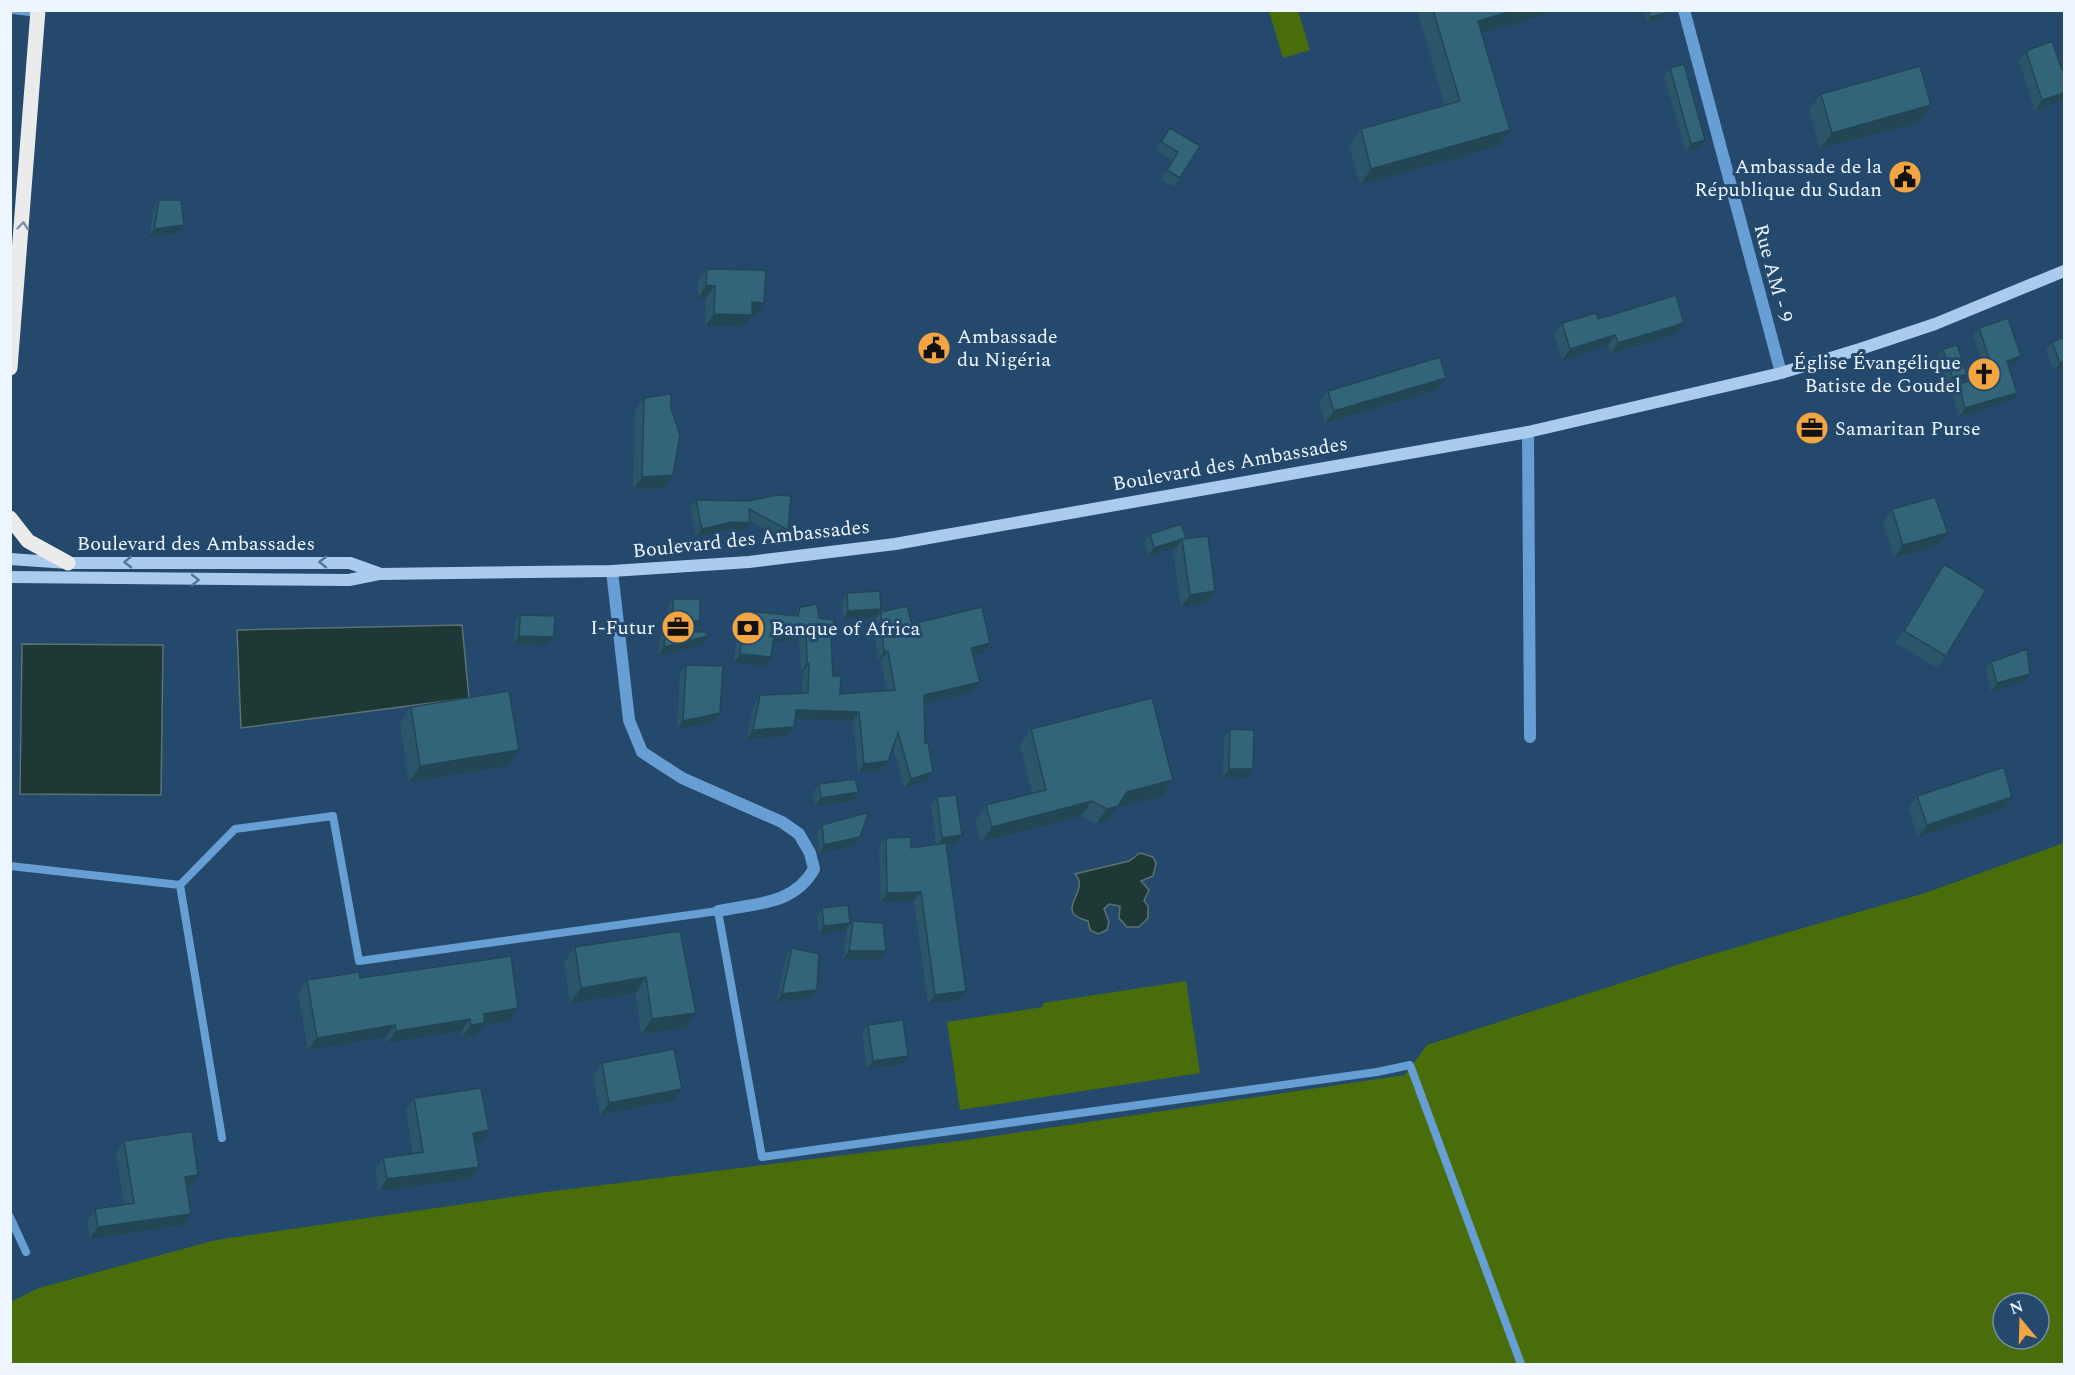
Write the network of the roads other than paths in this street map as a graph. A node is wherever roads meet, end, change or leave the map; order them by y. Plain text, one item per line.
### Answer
1 (13, 10) edge
2 (1684, 10) edge
3 (38, 12) edge
4 (2064, 271) edge
5 (10, 368) edge
6 (1781, 372) junction
7 (1528, 432) junction
8 (10, 518) edge
9 (10, 559) edge
10 (68, 563) junction
11 (612, 572) junction
12 (380, 574) junction
13 (10, 577) edge
14 (1530, 737) dead end
15 (10, 866) edge
16 (180, 885) junction
17 (718, 911) junction
18 (222, 1138) dead end
19 (10, 1217) edge
20 (26, 1252) dead end
21 (1521, 1365) edge

1 - 3 lane
2 - 6 street, Rue AM - 9
5 -> 3 main road
4 - 6 main road, Boulevard des Ambassades
6 - 7 main road, Boulevard des Ambassades
7 - 11 main road, Boulevard des Ambassades
7 - 14 street
8 - 10 main road
9 - 10 main road, Boulevard des Ambassades
12 -> 10 main road, Boulevard des Ambassades
11 - 12 main road, Boulevard des Ambassades
11 - 17 street
13 -> 12 main road, Boulevard des Ambassades
15 - 16 lane
16 - 17 lane
16 - 18 lane
17 - 21 lane
19 - 20 lane

